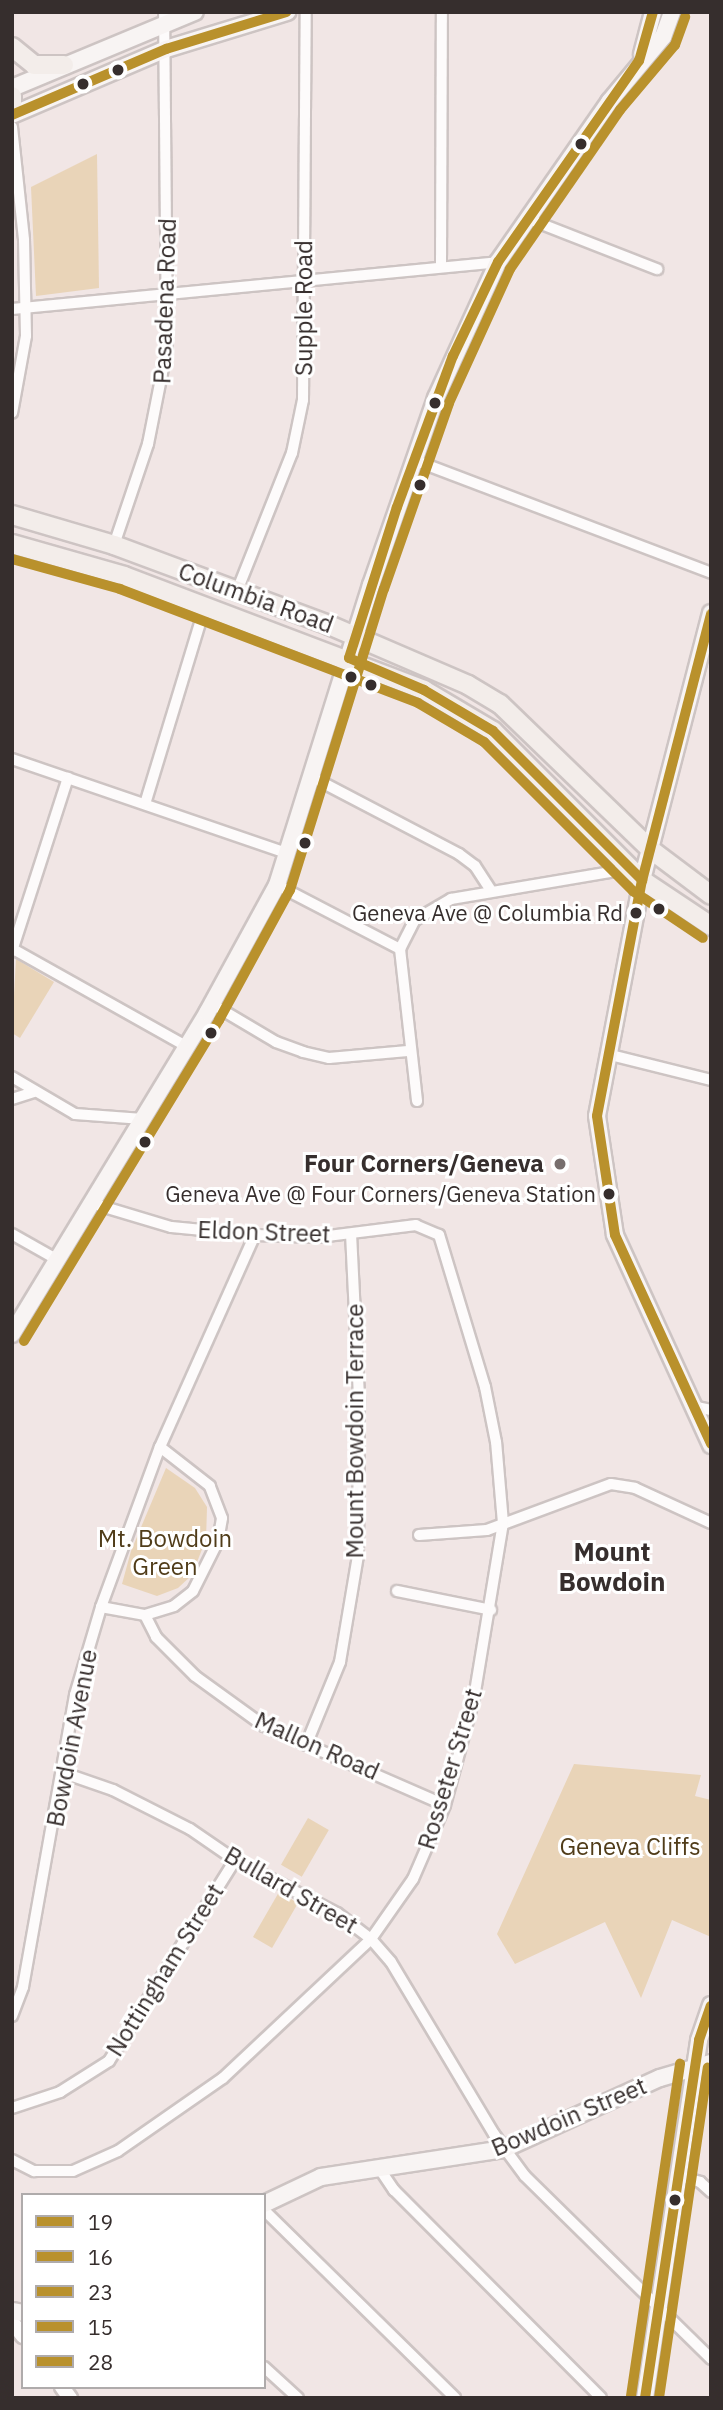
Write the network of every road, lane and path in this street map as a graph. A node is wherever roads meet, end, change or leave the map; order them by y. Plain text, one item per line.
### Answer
1 (195, 12) edge
2 (287, 12) edge
3 (306, 12) edge
4 (442, 12) edge
5 (653, 12) edge
6 (672, 12) edge
7 (164, 18) edge
8 (12, 47) edge
9 (166, 49) junction
10 (639, 61) junction
11 (64, 65) junction
12 (12, 88) edge
13 (12, 96) edge
14 (12, 104) edge
15 (12, 115) edge
16 (12, 127) edge
17 (526, 218) junction
18 (498, 262) junction
19 (442, 265) junction
20 (657, 269) dead end
21 (304, 279) junction
22 (169, 292) junction
23 (26, 306) junction
24 (12, 309) edge
25 (12, 413) edge
26 (414, 460) junction
27 (12, 515) edge
28 (12, 544) edge
29 (114, 545) junction
30 (711, 573) edge
31 (237, 591) junction
32 (205, 607) junction
33 (711, 613) edge
34 (356, 635) junction
35 (349, 658) junction
36 (12, 759) edge
37 (310, 776) junction
38 (68, 779) junction
39 (145, 804) junction
40 (650, 849) junction
41 (286, 853) junction
42 (642, 880) junction
43 (277, 885) junction
44 (490, 889) junction
45 (711, 895) edge
46 (711, 926) edge
47 (400, 949) junction
48 (13, 950) edge
49 (212, 1004) junction
50 (186, 1046) junction
51 (408, 1051) junction
52 (607, 1054) junction
53 (12, 1077) edge
54 (711, 1080) edge
55 (34, 1092) junction
56 (12, 1099) edge
57 (417, 1101) dead end
58 (143, 1119) junction
59 (91, 1203) junction
60 (12, 1234) edge
61 (438, 1234) joint
62 (351, 1235) junction
63 (255, 1236) junction
64 (56, 1259) junction
65 (12, 1334) edge
66 (692, 1406) junction
67 (711, 1410) edge
68 (711, 1445) edge
69 (160, 1447) junction
70 (503, 1523) junction
71 (711, 1524) edge
72 (419, 1535) dead end
73 (397, 1591) dead end
74 (101, 1607) junction
75 (491, 1610) junction
76 (145, 1615) junction
77 (306, 1745) junction
78 (61, 1772) junction
79 (445, 1804) junction
80 (235, 1860) junction
81 (372, 1939) junction
82 (711, 2005) edge
83 (12, 2016) edge
84 (703, 2065) edge
85 (12, 2108) edge
86 (504, 2149) junction
87 (12, 2160) edge
88 (379, 2168) junction
89 (678, 2176) junction
90 (711, 2192) edge
91 (266, 2203) edge
92 (266, 2212) edge
93 (658, 2306) junction
94 (711, 2359) edge
95 (266, 2369) edge
96 (298, 2398) edge
97 (455, 2398) edge
98 (601, 2398) edge
99 (645, 2398) edge

1 - 7 main road
2 - 9 main road
3 - 21 street, Supple Road
4 - 19 street
5 - 10 main road
6 - 10 main road
7 - 9 street, Pasadena Road
7 - 11 main road
8 - 11 main road
9 - 15 main road
9 - 22 street, Pasadena Road
10 - 17 main road
11 - 12 main road
13 - 14 main road
16 - 23 street
17 - 18 main road
17 - 20 street
18 - 19 street
18 - 26 main road
19 - 21 street
21 - 22 street
21 - 31 street, Supple Road
22 - 23 street
22 - 29 street, Pasadena Road
23 - 24 street
23 - 25 street
26 - 30 street
26 - 34 main road
27 - 29 main road, Columbia Road
28 - 32 main road, Columbia Road
29 - 31 main road, Columbia Road
31 - 34 main road, Columbia Road
32 - 35 main road, Columbia Road
32 - 39 street
33 - 40 main road
34 - 35 main road
34 - 40 main road, Columbia Road
35 - 37 main road
35 - 42 main road, Columbia Road
36 - 38 street
37 - 41 main road
37 - 44 street
38 - 39 street
38 - 48 street
39 - 41 street
40 - 42 main road
40 - 45 main road, Columbia Road
41 - 43 main road
42 - 44 street
42 - 46 main road, Columbia Road
42 - 52 main road
43 - 47 street
43 - 49 main road
44 - 47 street
47 - 51 street
48 - 50 street
49 - 50 main road
49 - 51 street
50 - 58 main road
51 - 57 street
52 - 54 street
52 - 66 main road
53 - 55 street
55 - 56 street
55 - 58 street
58 - 59 main road
59 - 63 street, Eldon Street
59 - 64 main road
60 - 64 street
61 - 62 street, Eldon Street
61 - 70 street, Rosseter Street
62 - 63 street, Eldon Street
62 - 77 street, Mount Bowdoin Terrace
63 - 69 street, Bowdoin Avenue
64 - 65 main road
66 - 67 street
66 - 68 main road
69 - 74 street, Bowdoin Avenue
69 - 76 street
70 - 71 street
70 - 72 street
70 - 75 street, Rosseter Street
73 - 75 street
74 - 76 street
74 - 78 street, Bowdoin Avenue
75 - 79 street, Rosseter Street
76 - 77 street, Mallon Road
77 - 79 street, Mallon Road
78 - 80 street, Bullard Street
78 - 83 street, Bowdoin Avenue
79 - 81 street, Rosseter Street
80 - 81 street, Bullard Street
80 - 85 street, Nottingham Street
81 - 86 street, Bullard Street
81 - 87 street, Rosseter Street
82 - 84 main road
84 - 86 main road, Bowdoin Street
84 - 89 main road
86 - 88 main road, Bowdoin Street
86 - 93 street, Bullard Street
88 - 91 main road, Bowdoin Street
88 - 98 street
89 - 90 street
89 - 93 main road
92 - 97 street
93 - 94 street, Bullard Street
93 - 99 main road
95 - 96 street

